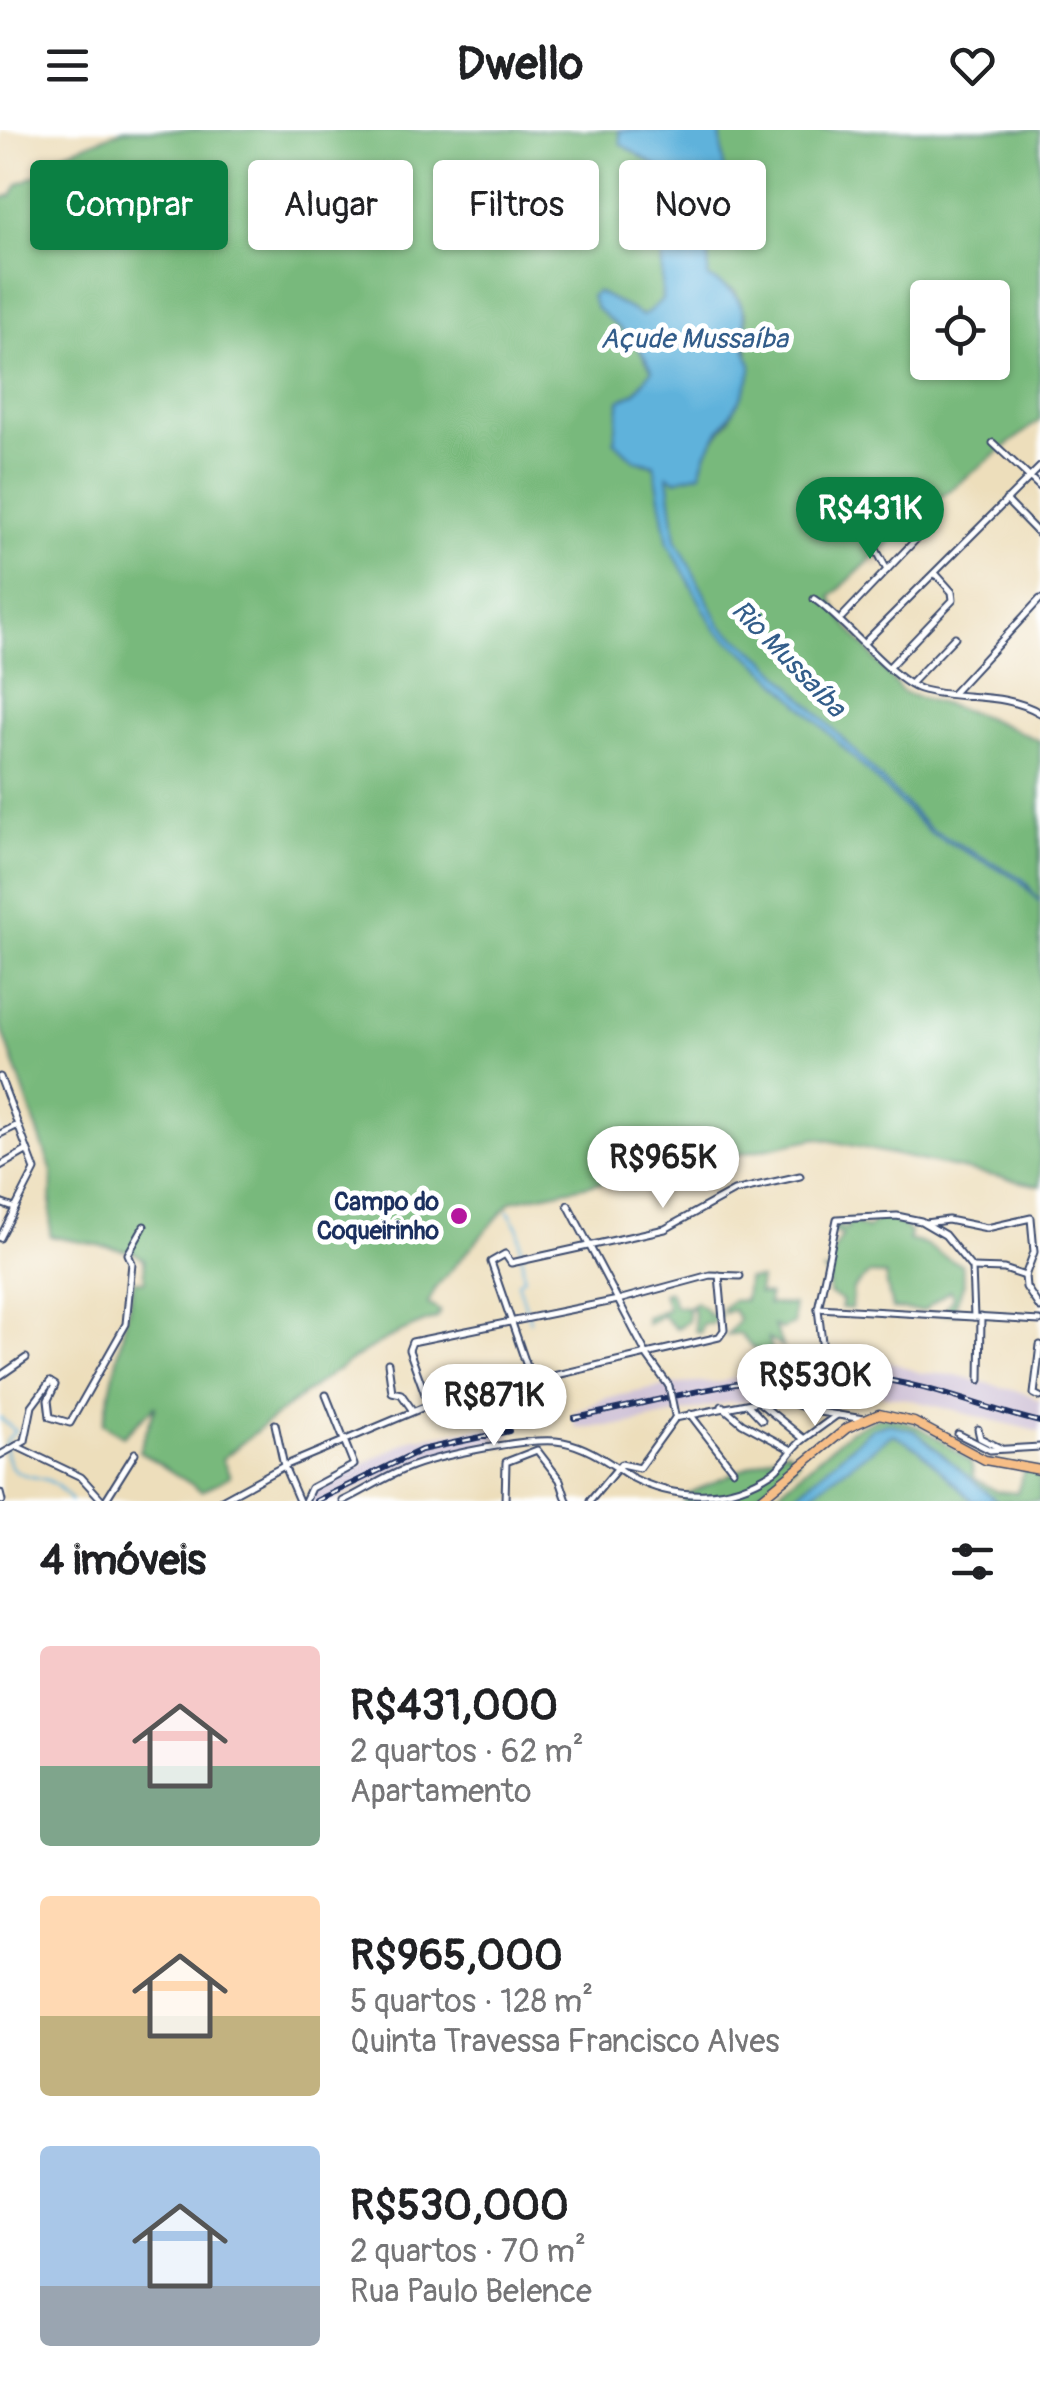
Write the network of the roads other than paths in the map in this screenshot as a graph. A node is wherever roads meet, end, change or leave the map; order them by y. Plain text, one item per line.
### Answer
1 (993, 444) dead end
2 (1040, 467) edge
3 (1030, 477) junction
4 (1040, 487) edge
5 (1006, 500) junction
6 (887, 518) dead end
7 (924, 531) dead end
8 (1040, 534) edge
9 (887, 570) junction
10 (935, 573) junction
11 (814, 598) dead end
12 (1040, 599) edge
13 (842, 618) junction
14 (955, 637) dead end
15 (865, 642) junction
16 (890, 666) junction
17 (910, 684) junction
18 (953, 693) junction
19 (1040, 713) edge
20 (0, 1077) edge
21 (2, 1095) edge
22 (16, 1126) junction
23 (0, 1134) edge
24 (26, 1151) junction
25 (0, 1166) edge
26 (800, 1176) dead end
27 (0, 1203) edge
28 (568, 1205) dead end
29 (14, 1208) junction
30 (925, 1223) junction
31 (144, 1226) dead end
32 (2, 1228) edge
33 (0, 1238) edge
34 (588, 1246) junction
35 (972, 1268) junction
36 (720, 1275) junction
37 (740, 1276) dead end
38 (1025, 1276) junction
39 (618, 1300) junction
40 (818, 1308) junction
41 (1040, 1308) edge
42 (977, 1317) junction
43 (514, 1320) junction
44 (1040, 1321) edge
45 (1040, 1344) edge
46 (648, 1357) junction
47 (26, 1358) dead end
48 (824, 1358) dead end
49 (388, 1363) dead end
50 (0, 1376) edge
51 (550, 1378) junction
52 (980, 1380) dead end
53 (532, 1382) junction
54 (503, 1388) junction
55 (480, 1392) junction
56 (326, 1395) dead end
57 (1037, 1395) edge
58 (748, 1404) junction
59 (761, 1404) junction
60 (429, 1405) junction
61 (722, 1406) junction
62 (412, 1411) junction
63 (690, 1414) junction
64 (837, 1415) junction
65 (675, 1416) junction
66 (864, 1418) junction
67 (762, 1420) dead end
68 (485, 1421) dead end
69 (276, 1424) dead end
70 (978, 1429) dead end
71 (958, 1434) dead end
72 (804, 1439) junction
73 (343, 1440) junction
74 (530, 1441) junction
75 (1040, 1447) edge
76 (790, 1449) junction
77 (7, 1451) edge
78 (536, 1451) junction
79 (1016, 1451) junction
80 (135, 1453) dead end
81 (620, 1465) junction
82 (284, 1466) junction
83 (733, 1470) dead end
84 (1040, 1470) edge
85 (0, 1493) edge
86 (2, 1501) edge
87 (104, 1501) edge
88 (220, 1501) edge
89 (302, 1501) edge
90 (343, 1501) edge
91 (504, 1501) edge
92 (567, 1501) edge
93 (590, 1501) edge
94 (758, 1501) edge

1 - 3 street
2 - 3 street
3 - 4 street
3 - 5 street
5 - 8 street
5 - 10 street
6 - 9 street
7 - 9 street
9 - 13 street
10 - 15 street
10 - 16 street
11 - 13 street
12 - 18 street
13 - 15 street
14 - 17 street
15 - 16 street
16 - 17 street
17 - 18 street
18 - 19 street
20 - 21 street
21 - 22 street
22 - 23 street
22 - 24 street
24 - 25 street
24 - 29 street
26 - 34 street
27 - 29 street
28 - 34 street
29 - 32 street
30 - 35 street
30 - 38 street
30 - 40 street
31 - 77 street
32 - 33 street
34 - 39 street
34 - 43 street
35 - 38 street
35 - 42 street
36 - 37 street
36 - 39 street
36 - 46 street
38 - 41 street
39 - 43 street
39 - 46 street
40 - 42 street
40 - 48 street
42 - 44 street
42 - 52 street
43 - 53 street
43 - 60 street
45 - 57 street
46 - 51 street
46 - 65 street, bridge
47 - 50 street
49 - 62 street
51 - 53 street
51 - 54 street
53 - 54 street
54 - 55 street
55 - 60 street
55 - 68 street
56 - 73 street
58 - 59 street
58 - 61 street
58 - 67 street
59 - 64 street
59 - 72 street
60 - 62 street
61 - 63 street
61 - 76 street
62 - 73 street
63 - 65 street
63 - 83 street
64 - 66 street
64 - 72 street
65 - 81 street
66 - 84 main road
66 - 94 main road
69 - 82 street
70 - 79 street
71 - 79 street
72 - 76 street
73 - 82 street
73 - 89 street
74 - 78 street
74 - 81 street
74 - 90 street
75 - 79 street
76 - 81 street
77 - 87 street
78 - 91 street
78 - 92 street
80 - 87 street
81 - 93 street
82 - 88 street
82 - 89 street
85 - 86 street

